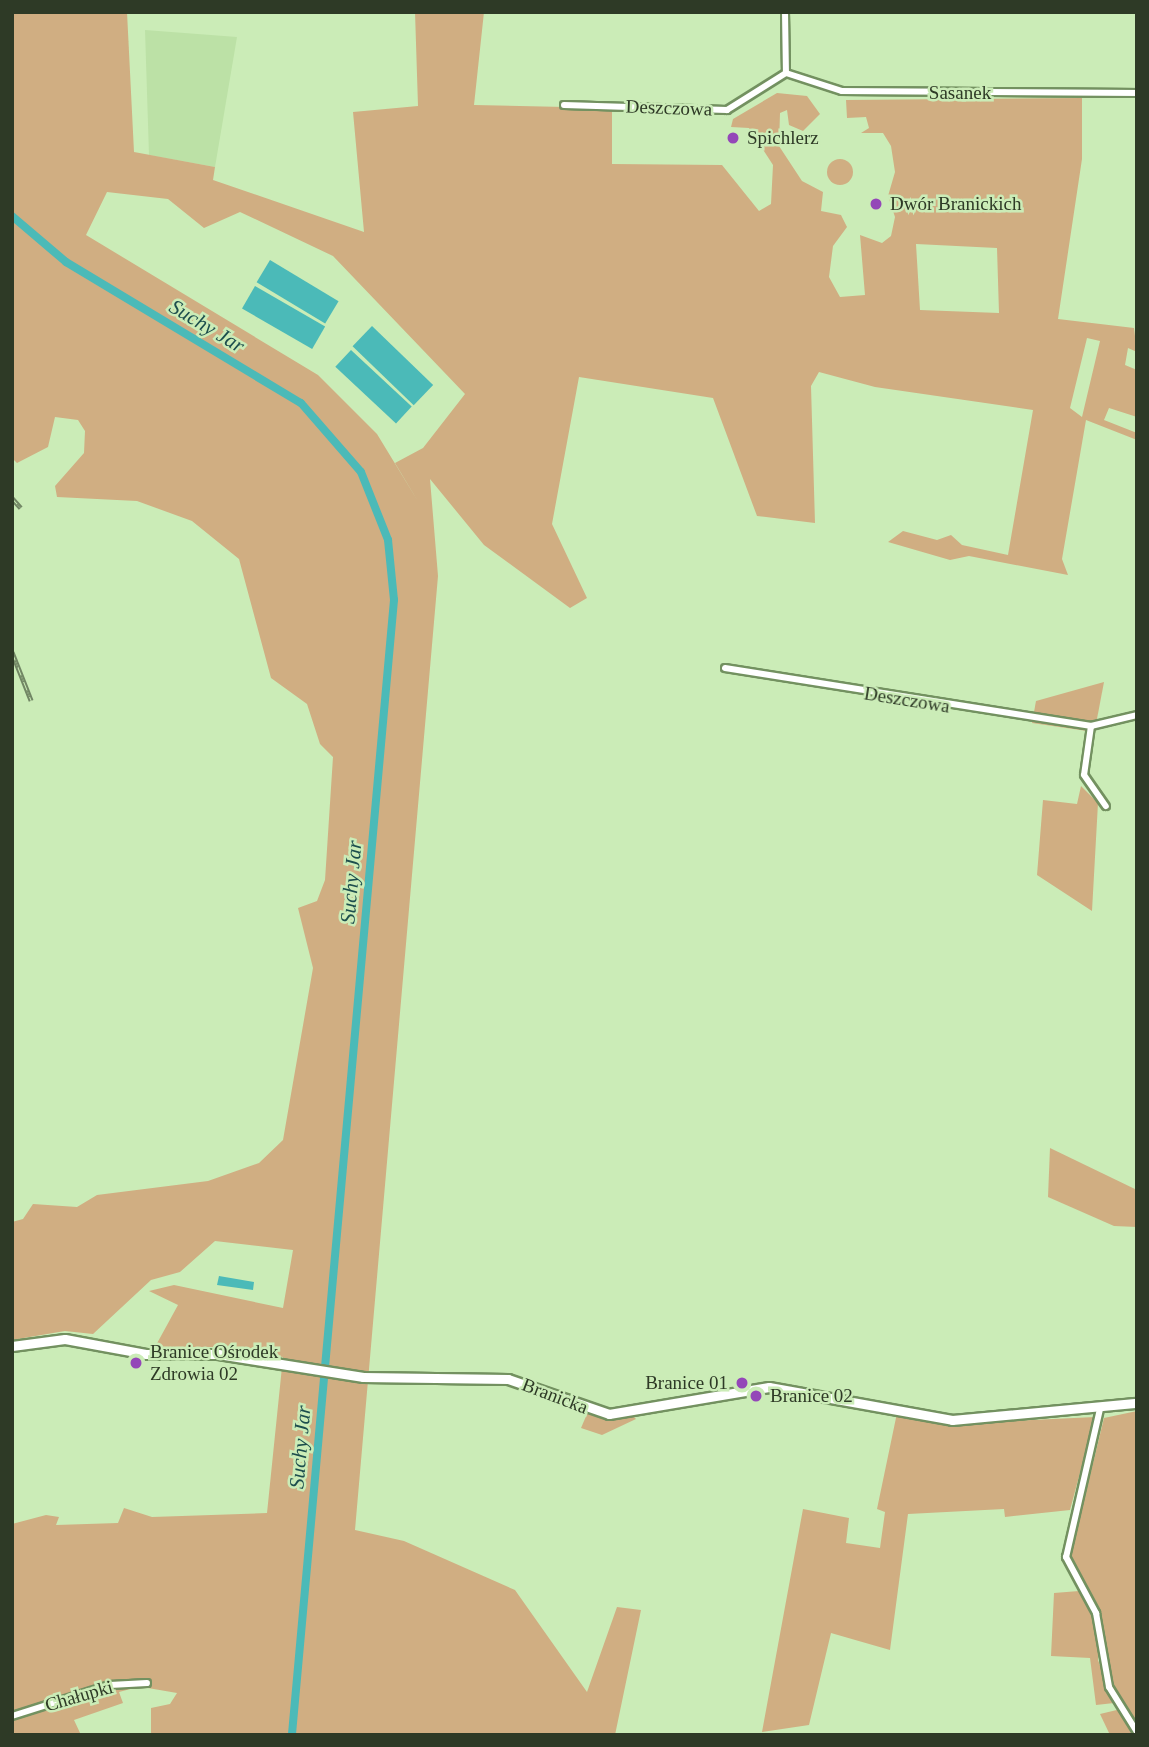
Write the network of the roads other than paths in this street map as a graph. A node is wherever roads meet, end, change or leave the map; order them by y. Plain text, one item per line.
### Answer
1 (785, 12) edge
2 (786, 73) junction
3 (1137, 93) edge
4 (564, 105) dead end
5 (725, 668) dead end
6 (1137, 715) edge
7 (1091, 726) junction
8 (1106, 806) dead end
9 (12, 1346) edge
10 (1137, 1403) edge
11 (1100, 1409) junction
12 (147, 1683) dead end
13 (12, 1716) edge
14 (1137, 1732) edge

1 - 2 street
2 - 3 street, Sasanek
2 - 4 street, Deszczowa
5 - 7 street, Deszczowa
6 - 7 street, Deszczowa
7 - 8 street
9 - 11 street, Branicka
10 - 11 street, Branicka
11 - 14 street
12 - 13 street, Chałupki

